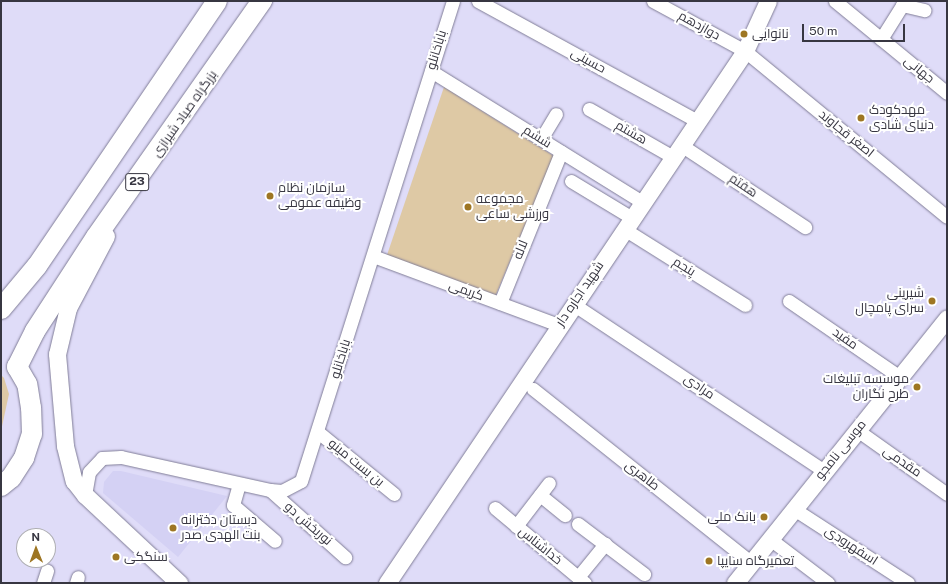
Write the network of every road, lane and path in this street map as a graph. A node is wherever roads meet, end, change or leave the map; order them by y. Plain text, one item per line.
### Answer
1 (217, 1) edge
2 (262, 1) edge
3 (453, 1) edge
4 (478, 1) edge
5 (653, 1) edge
6 (768, 1) edge
7 (835, 1) edge
8 (924, 10) dead end
9 (881, 39) junction
10 (745, 51) junction
11 (431, 71) junction
12 (947, 93) edge
13 (589, 109) dead end
14 (556, 114) dead end
15 (697, 121) junction
16 (541, 139) junction
17 (677, 151) junction
18 (561, 152) junction
19 (571, 181) dead end
20 (127, 196) junction
21 (642, 202) junction
22 (947, 218) edge
23 (628, 224) junction
24 (805, 227) dead end
25 (373, 256) junction
26 (789, 301) dead end
27 (500, 303) junction
28 (573, 304) junction
29 (745, 304) dead end
30 (1, 309) edge
31 (946, 320) edge
32 (559, 325) junction
33 (900, 377) junction
34 (532, 389) dead end
35 (857, 430) junction
36 (318, 432) junction
37 (824, 471) junction
38 (239, 484) junction
39 (550, 484) dead end
40 (1, 486) edge
41 (270, 490) junction
42 (946, 491) edge
43 (394, 494) dead end
44 (85, 495) junction
45 (540, 495) junction
46 (494, 508) dead end
47 (794, 510) junction
48 (565, 515) dead end
49 (578, 524) dead end
50 (516, 526) junction
51 (770, 539) junction
52 (275, 541) dead end
53 (605, 544) junction
54 (346, 557) dead end
55 (752, 562) junction
56 (644, 574) dead end
57 (582, 580) edge
58 (178, 583) edge
59 (387, 583) edge
60 (735, 583) edge
61 (828, 583) edge
62 (908, 583) edge

1 - 30 highway
2 - 20 highway, بزرگراه صیاد شیرازی / 23
3 - 11 street, باباخانلو
4 - 15 street, حسینی
5 - 10 street, دوازدهم
6 - 10 main road, شهید اجاره دار
7 - 9 street, جهانی
8 - 9 street
9 - 12 street, جهانی
10 - 15 main road, شهید اجاره دار
10 - 22 street, اصغر قجاوند
11 - 16 street, ششم
11 - 25 street, باباخانلو
13 - 17 street, هشتم
14 - 16 street
15 - 17 main road, شهید اجاره دار
16 - 18 street, ششم
17 - 21 main road, شهید اجاره دار
17 - 24 street, هفتم
18 - 21 street, ششم
18 - 27 street, لاله
19 - 23 street, پنجم
20 - 40 highway, بزرگراه صیاد شیرازی / 23
20 - 44 main road
21 - 23 main road, شهید اجاره دار
23 - 28 main road, شهید اجاره دار
23 - 29 street, پنجم
25 - 27 street, کریمی
25 - 36 street, باباخانلو
26 - 33 street, مفید
27 - 32 street, کریمی
28 - 32 main road, شهید اجاره دار
28 - 37 street, مرادی
31 - 33 main road, موسی نامجو
32 - 59 main road, شهید اجاره دار
33 - 35 main road, موسی نامجو
34 - 55 street, طاهری
35 - 37 main road, موسی نامجو
35 - 42 street, مقدمی
36 - 41 street, باباخانلو
36 - 43 street, بن بست مینو
37 - 47 main road, موسی نامجو
38 - 41 street, باباخانلو
38 - 44 street, باباخانلو
38 - 52 street
39 - 45 street
41 - 54 street, نوربخش دو
44 - 58 main road
45 - 48 street
45 - 50 street
46 - 50 street, خداشناس
47 - 51 main road, موسی نامجو
47 - 62 street, اسفهرودی
49 - 53 street
50 - 57 street, خداشناس
51 - 55 main road, موسی نامجو
51 - 61 street
53 - 56 street
53 - 57 street
55 - 60 main road, موسی نامجو

